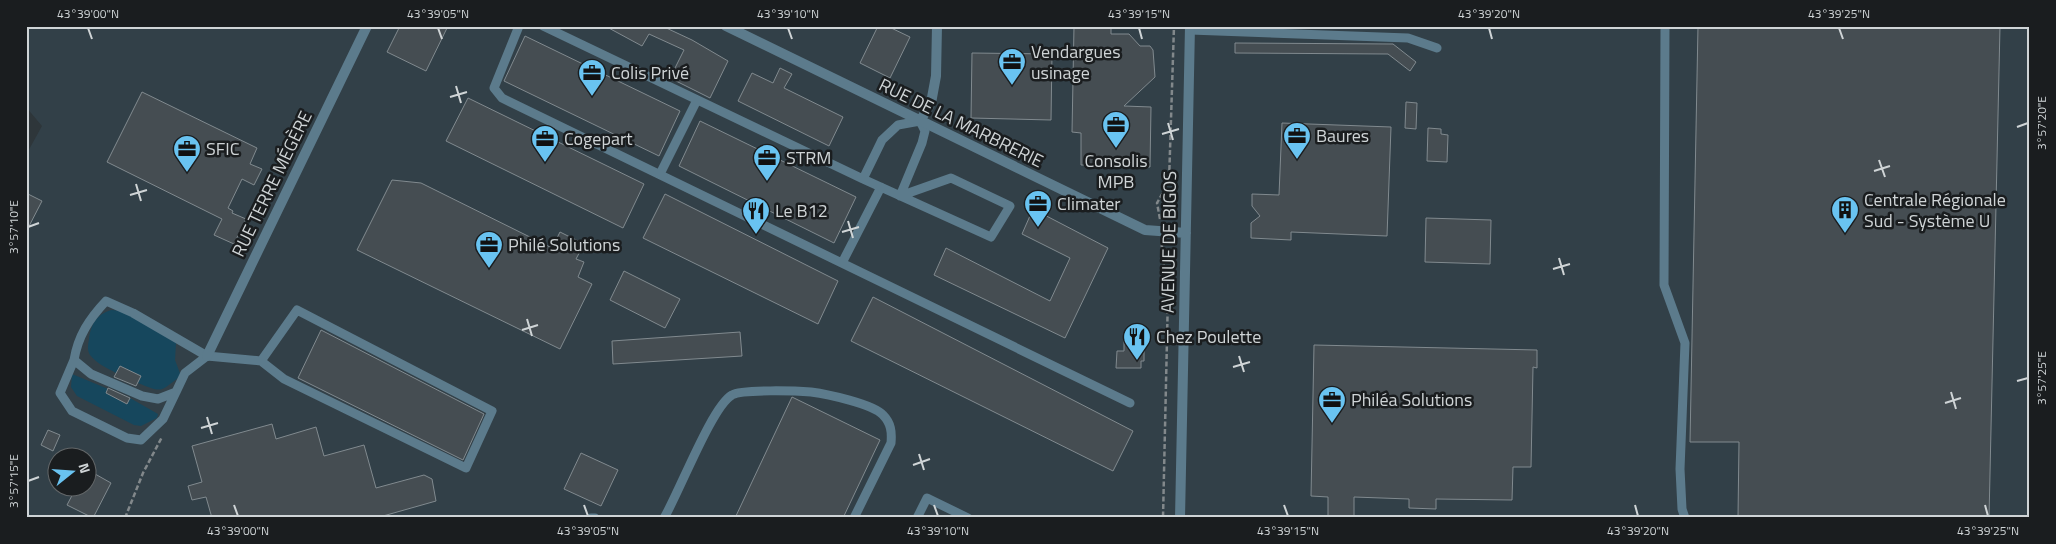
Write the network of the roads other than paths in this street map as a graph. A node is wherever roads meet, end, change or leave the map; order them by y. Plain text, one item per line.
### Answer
1 (367, 26) edge
2 (519, 26) edge
3 (543, 26) edge
4 (726, 26) edge
5 (937, 26) edge
6 (1665, 26) edge
7 (1190, 28) edge
8 (1437, 48) dead end
9 (697, 100) junction
10 (920, 121) junction
11 (660, 174) junction
12 (863, 179) junction
13 (881, 187) junction
14 (900, 196) junction
15 (1186, 233) junction
16 (842, 263) junction
17 (208, 356) junction
18 (74, 360) junction
19 (261, 361) junction
20 (176, 392) junction
21 (1130, 403) dead end
22 (591, 518) edge
23 (595, 518) edge
24 (664, 518) edge
25 (854, 518) edge
26 (917, 518) edge
27 (968, 518) edge
28 (1180, 518) edge
29 (1685, 518) edge

1 - 17 street, RUE TERRE MÉGÈRE
2 - 11 lane
3 - 9 lane
4 - 10 street, RUE DE LA MARBRERIE
5 - 10 street
6 - 29 lane
7 - 8 lane
7 - 15 street, AVENUE DE BIGOS
9 - 11 lane
9 - 12 lane
10 - 12 lane
10 - 14 lane
10 - 15 street, RUE DE LA MARBRERIE
11 - 16 lane
12 - 13 lane
13 - 14 lane
13 - 16 lane
14 - 14 lane
15 - 28 street, AVENUE DE BIGOS
16 - 21 lane
17 - 18 lane
17 - 19 lane
17 - 20 lane
18 - 20 lane
18 - 20 lane
19 - 19 lane
22 - 23 lane
24 - 25 lane
26 - 27 lane

